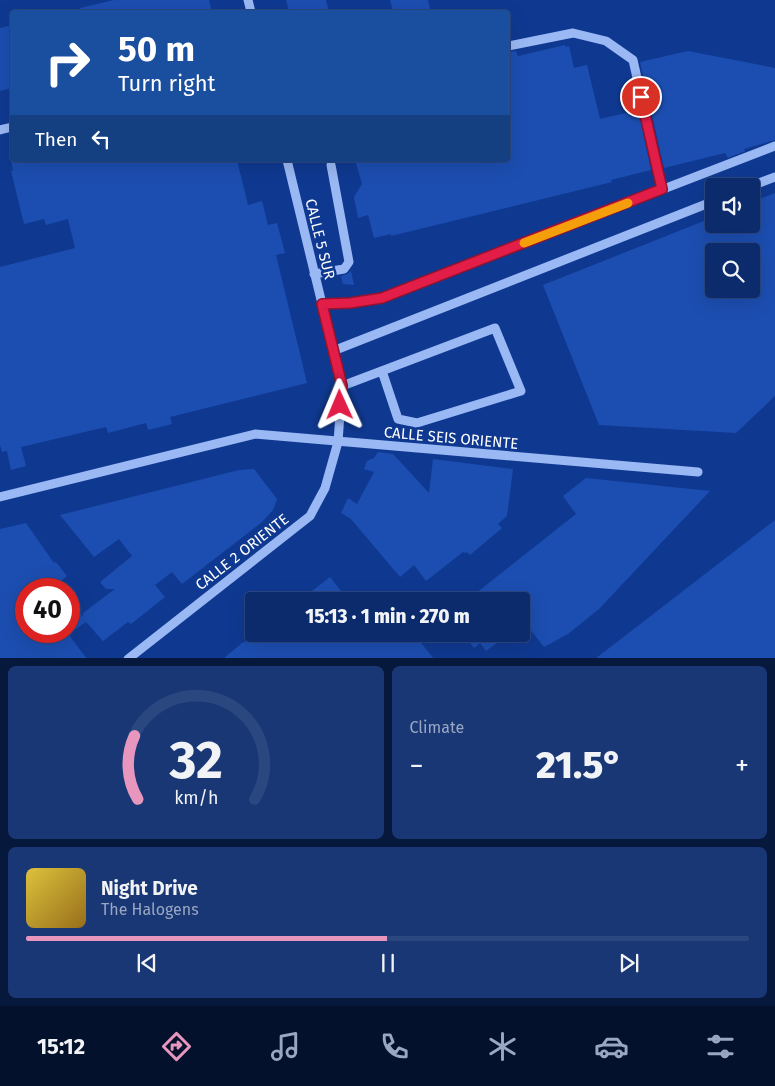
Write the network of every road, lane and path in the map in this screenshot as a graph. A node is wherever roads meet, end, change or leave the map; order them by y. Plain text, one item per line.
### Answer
1 (510, 46) edge
2 (775, 146) edge
3 (287, 162) edge
4 (331, 165) dead end
5 (775, 177) edge
6 (760, 183) edge
7 (662, 189) junction
8 (705, 205) edge
9 (314, 274) junction
10 (322, 304) junction
11 (333, 351) junction
12 (382, 371) junction
13 (342, 386) junction
14 (338, 442) junction
15 (698, 472) dead end
16 (0, 497) edge
17 (128, 658) edge

1 - 7 street
2 - 7 street
3 - 9 street, CALLE 5 SUR
4 - 9 street
5 - 6 street
7 - 10 street
8 - 11 street
9 - 10 street, CALLE 5 SUR
10 - 11 street, CALLE 5 SUR
11 - 13 street, CALLE 5 SUR
12 - 12 street
12 - 13 street
13 - 14 street, CALLE 5 SUR
14 - 15 street, CALLE SEIS ORIENTE
14 - 16 street, CALLE SEIS ORIENTE
14 - 17 street, CALLE 2 ORIENTE

